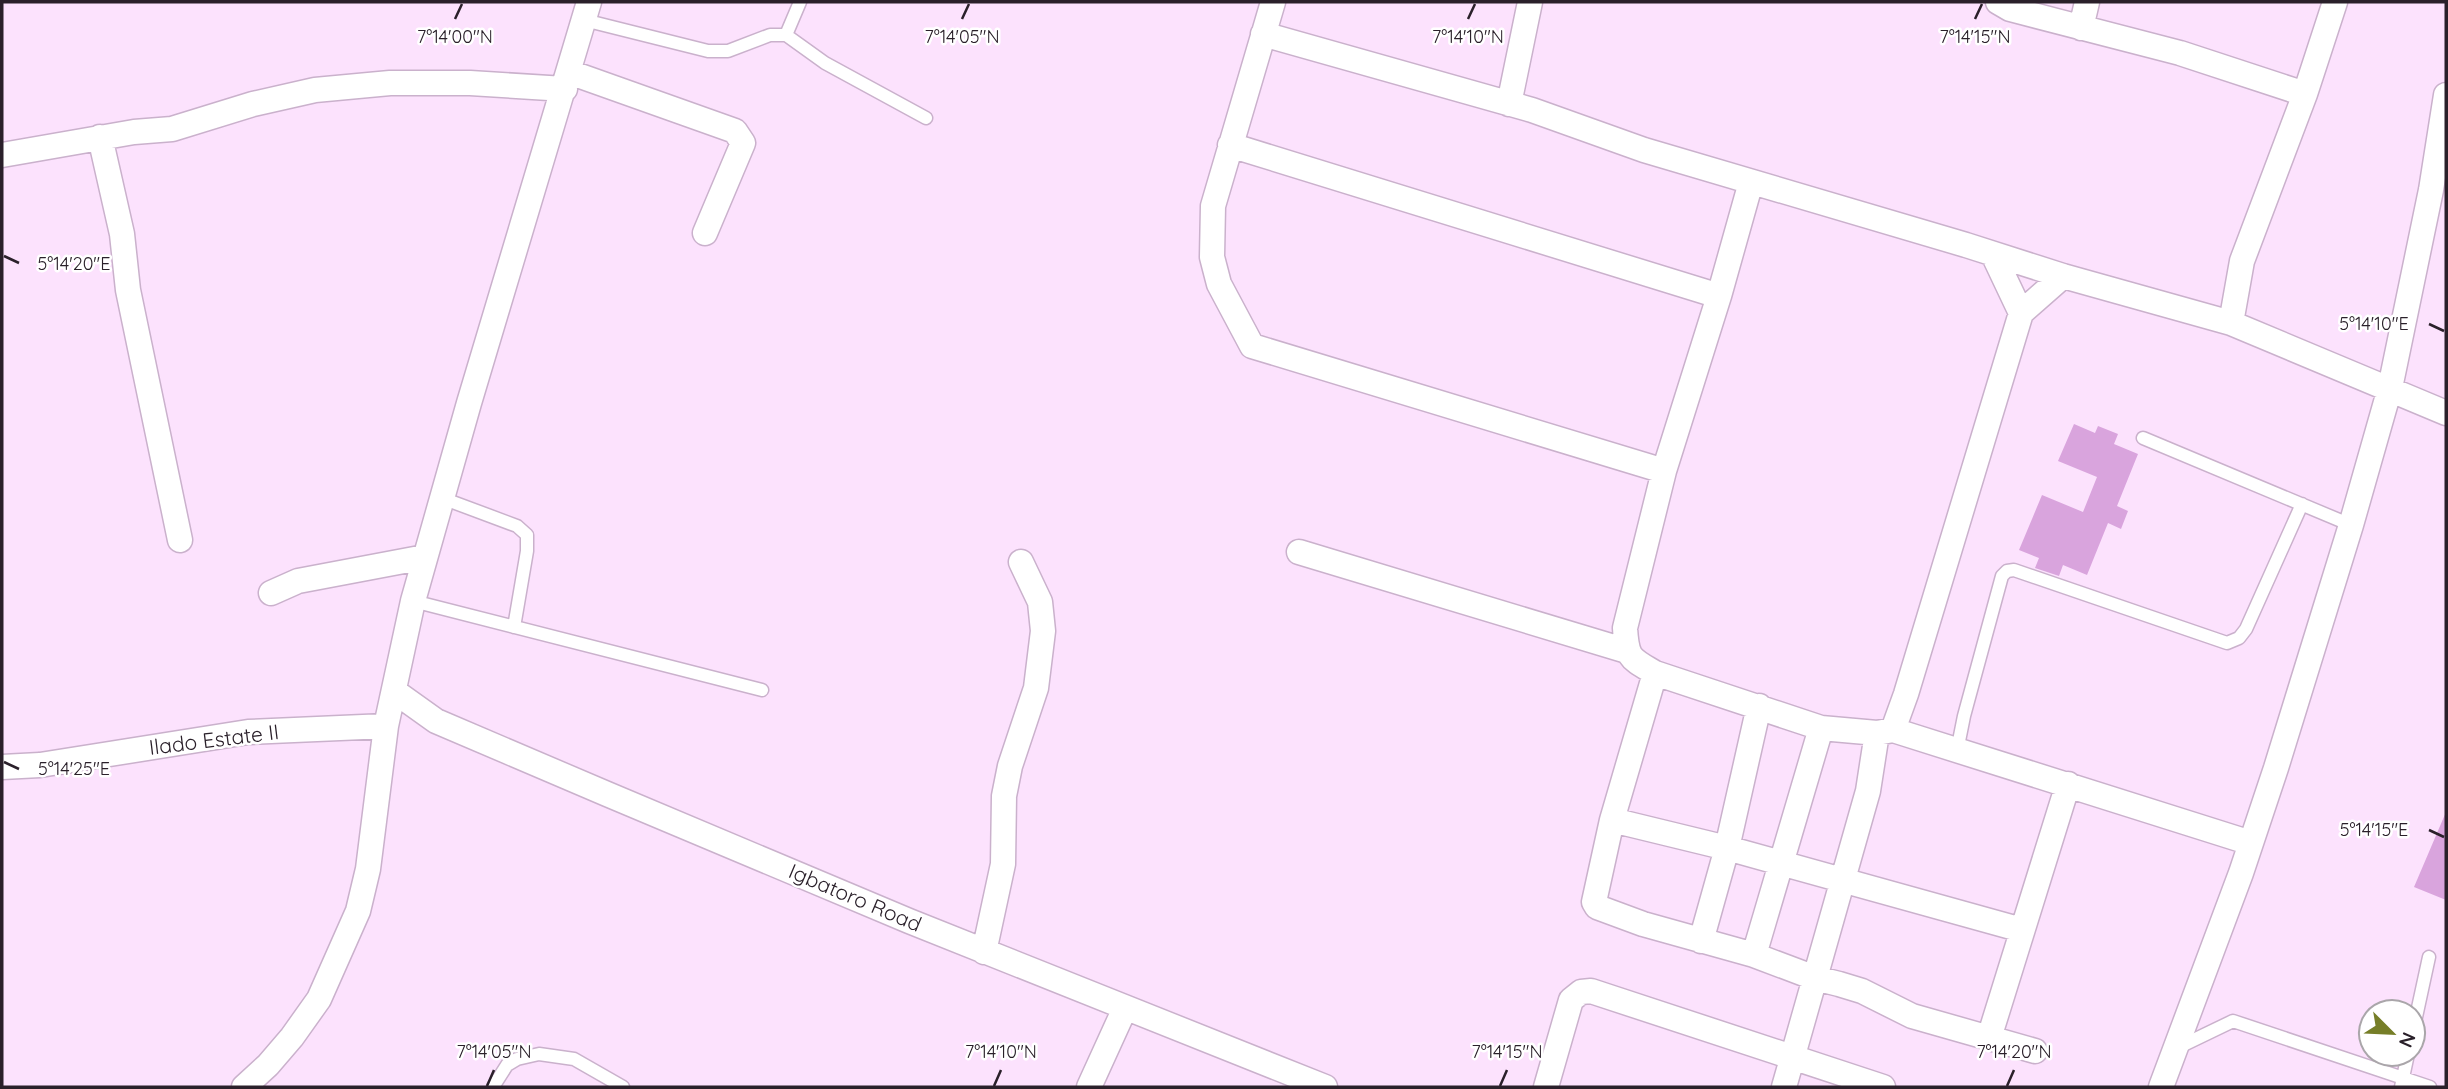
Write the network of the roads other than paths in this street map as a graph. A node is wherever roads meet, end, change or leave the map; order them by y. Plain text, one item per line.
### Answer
1 (800, 2) edge
2 (1273, 2) edge
3 (1530, 2) edge
4 (1998, 2) edge
5 (2087, 2) edge
6 (2335, 2) edge
7 (587, 11) edge
8 (2081, 28) junction
9 (1263, 34) junction
10 (786, 35) junction
11 (567, 81) junction
12 (2305, 94) junction
13 (1509, 104) junction
14 (2445, 111) edge
15 (926, 118) dead end
16 (100, 137) junction
17 (1230, 145) junction
18 (2, 155) edge
19 (1751, 182) junction
20 (705, 233) dead end
21 (1993, 254) junction
22 (2063, 276) junction
23 (1719, 296) junction
24 (2021, 313) junction
25 (2231, 323) junction
26 (2390, 388) junction
27 (2446, 413) edge
28 (2143, 438) dead end
29 (1664, 471) junction
30 (442, 498) junction
31 (2302, 504) junction
32 (2351, 525) junction
33 (180, 540) dead end
34 (1299, 552) dead end
35 (425, 557) junction
36 (1020, 562) dead end
37 (271, 593) dead end
38 (413, 601) junction
39 (514, 627) junction
40 (1627, 651) junction
41 (1655, 673) junction
42 (394, 691) junction
43 (762, 691) dead end
44 (1759, 706) junction
45 (386, 726) junction
46 (1821, 728) junction
47 (1885, 732) junction
48 (1957, 751) junction
49 (2, 767) edge
50 (2068, 784) junction
51 (1612, 820) junction
52 (2251, 843) junction
53 (1727, 848) junction
54 (1782, 863) junction
55 (1844, 881) junction
56 (2022, 930) junction
57 (1701, 941) junction
58 (984, 952) junction
59 (1754, 956) junction
60 (2429, 957) dead end
61 (1815, 978) junction
62 (2420, 998) edge
63 (1125, 1008) junction
64 (1989, 1038) junction
65 (2178, 1048) junction
66 (2035, 1051) dead end
67 (1794, 1056) junction
68 (263, 1076) edge
69 (2402, 1083) edge
70 (244, 1087) edge
71 (494, 1087) edge
72 (623, 1087) edge
73 (1089, 1087) edge
74 (1325, 1087) edge
75 (1546, 1087) edge
76 (1784, 1087) edge
77 (1883, 1087) edge
78 (2161, 1087) edge
79 (2430, 1087) edge

1 - 10 lane
2 - 9 street
3 - 13 street
4 - 8 street
5 - 8 street
6 - 12 street
7 - 10 lane
7 - 11 street
8 - 12 street
9 - 13 street
9 - 17 street
10 - 15 lane
11 - 16 street
11 - 20 street
11 - 30 street
12 - 25 street
13 - 19 street
14 - 26 street
16 - 18 street
16 - 33 street
17 - 23 street
17 - 29 street
19 - 21 street
19 - 23 street
21 - 22 street
21 - 24 street
22 - 24 street
22 - 25 street
23 - 29 street
24 - 47 street
25 - 26 street
26 - 27 street
26 - 32 street
28 - 31 lane
29 - 40 street
30 - 35 street
30 - 39 lane
31 - 32 lane
31 - 48 lane
32 - 52 street
34 - 40 street
35 - 37 street
35 - 38 street
36 - 58 street
38 - 39 lane
38 - 42 street
39 - 43 lane
40 - 41 street
41 - 44 street
41 - 51 street
42 - 45 street
42 - 58 street, Igbatoro Road
44 - 46 street
44 - 53 street
45 - 49 street, Ilado Estate II
45 - 68 street
46 - 47 street
46 - 54 street
47 - 48 street
47 - 55 street
48 - 50 street
50 - 52 street
50 - 56 street
51 - 53 street
51 - 57 street
52 - 65 street
53 - 54 street
53 - 57 street
54 - 55 street
54 - 59 street
55 - 56 street
55 - 61 street
56 - 64 street
57 - 59 street
58 - 63 street, Igbatoro Road
59 - 61 street
60 - 62 lane
61 - 64 street
61 - 67 street
63 - 73 street
63 - 74 street, Igbatoro Road
64 - 66 street
65 - 69 lane
65 - 78 street
67 - 75 street
67 - 76 street
67 - 77 street
68 - 70 street
69 - 79 lane
71 - 72 lane

